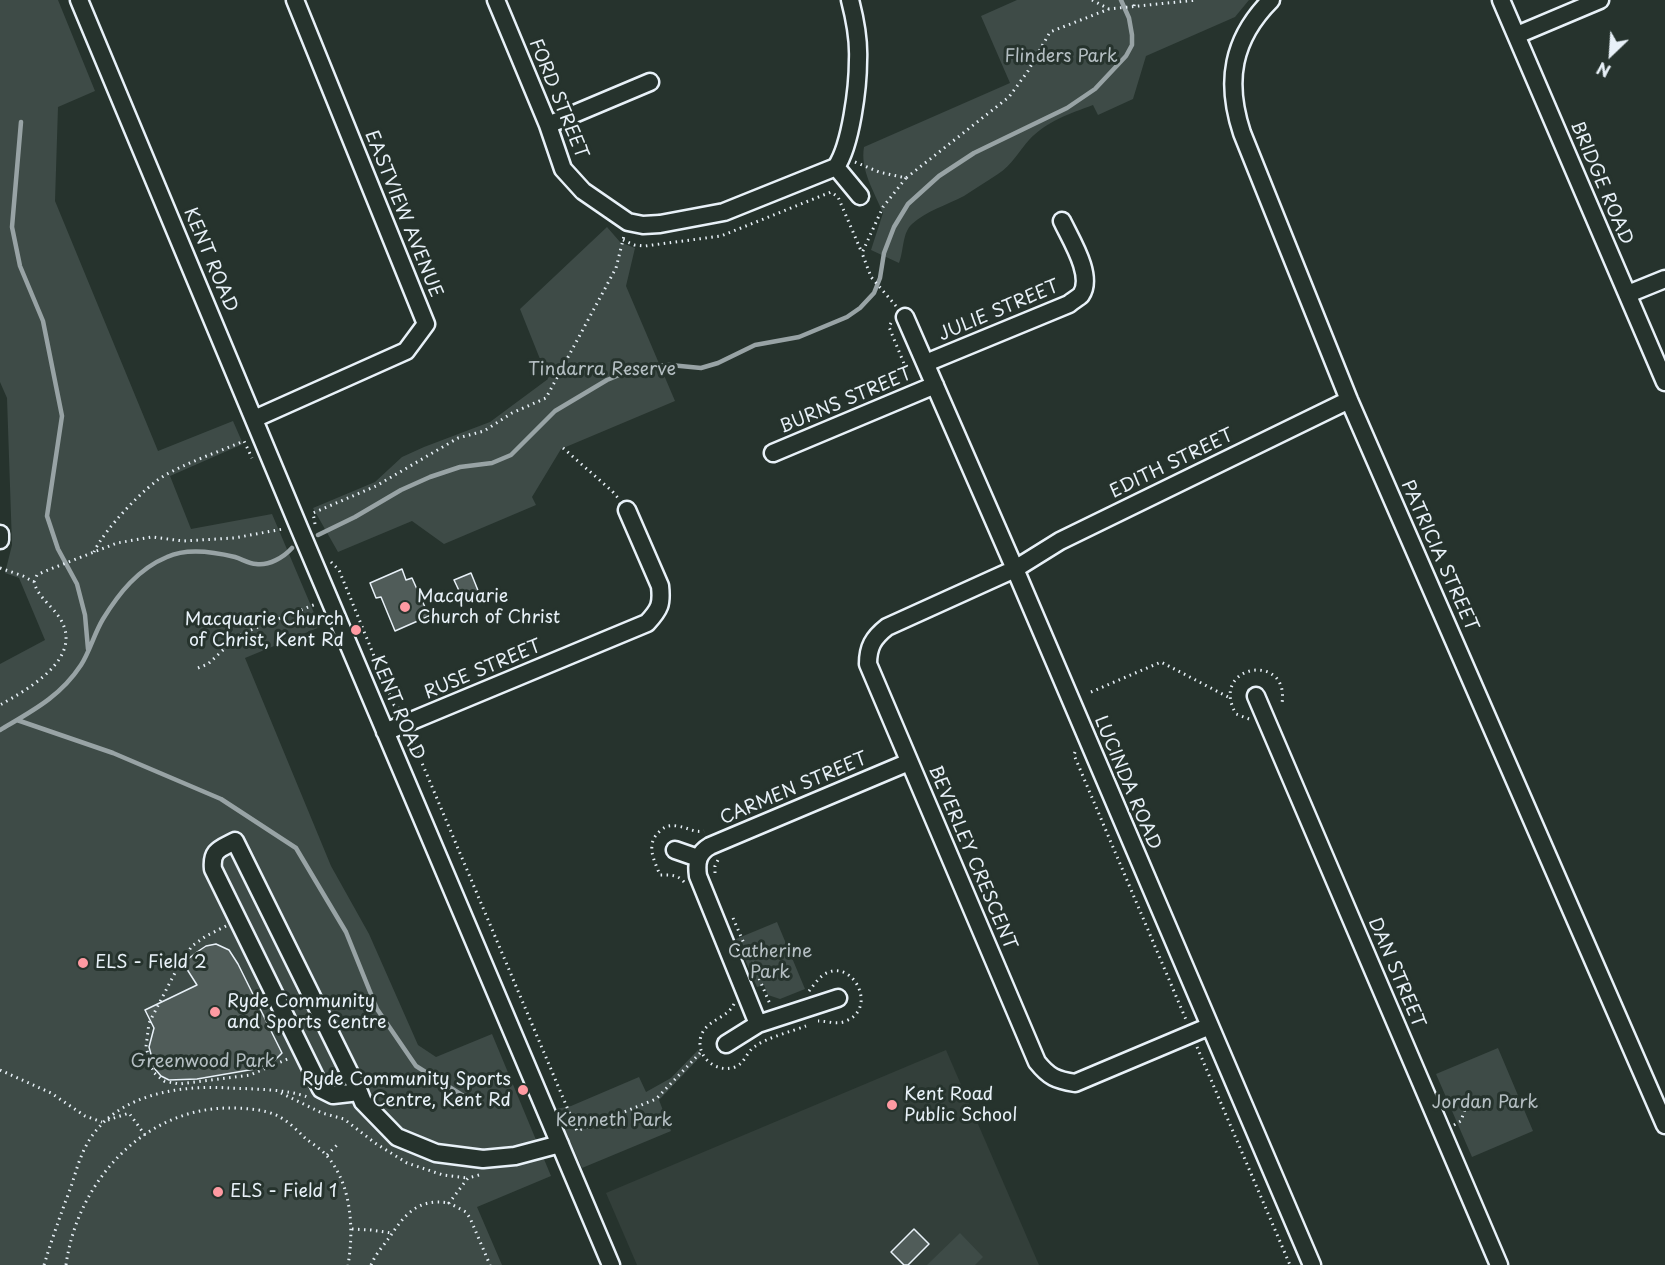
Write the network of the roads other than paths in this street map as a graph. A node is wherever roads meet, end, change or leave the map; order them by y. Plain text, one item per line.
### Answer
1 (79, 0) edge
2 (295, 0) edge
3 (496, 0) edge
4 (850, 0) edge
5 (1271, 0) edge
6 (1501, 0) edge
7 (1600, 0) edge
8 (1517, 35) junction
9 (650, 82) dead end
10 (548, 125) junction
11 (839, 162) junction
12 (860, 196) dead end
13 (1062, 221) dead end
14 (1665, 279) edge
15 (1628, 294) junction
16 (898, 313) road end
17 (926, 363) junction
18 (1665, 382) edge
19 (934, 385) junction
20 (1349, 400) junction
21 (254, 419) junction
22 (773, 453) dead end
23 (627, 510) road end
24 (0, 534) edge
25 (0, 539) edge
26 (1015, 569) junction
27 (1256, 696) dead end
28 (386, 732) junction
29 (909, 762) junction
30 (675, 850) dead end
31 (698, 858) junction
32 (837, 998) dead end
33 (758, 1024) junction
34 (1210, 1026) junction
35 (726, 1044) dead end
36 (361, 1097) junction
37 (1665, 1125) edge
38 (560, 1144) junction
39 (611, 1265) edge
40 (1312, 1265) edge
41 (1499, 1265) edge

1 - 21 street, KENT ROAD
2 - 21 street, EASTVIEW AVENUE
3 - 10 street, FORD STREET
4 - 11 street
5 - 20 street, PATRICIA STREET
6 - 8 street, BRIDGE ROAD
7 - 8 street
8 - 15 street, BRIDGE ROAD
9 - 10 street
10 - 11 street, FORD STREET
11 - 12 street
13 - 17 street, JULIE STREET
14 - 15 street
15 - 18 street, BRIDGE ROAD
16 - 17 street, LUCINDA ROAD
17 - 19 street, LUCINDA ROAD
19 - 22 street, BURNS STREET
19 - 26 street, LUCINDA ROAD
20 - 26 street, EDITH STREET
20 - 37 street, PATRICIA STREET
21 - 28 street, KENT ROAD
23 - 28 street, RUSE STREET
24 - 25 street
26 - 29 street, BEVERLEY CRESCENT
26 - 34 street, LUCINDA ROAD
27 - 41 street, DAN STREET
28 - 38 street, KENT ROAD
29 - 31 street, CARMEN STREET
29 - 34 street, BEVERLEY CRESCENT
30 - 31 street
31 - 33 street
32 - 33 street
33 - 35 street
34 - 40 street, LUCINDA ROAD
36 - 36 street
36 - 38 street
38 - 39 street, KENT ROAD

